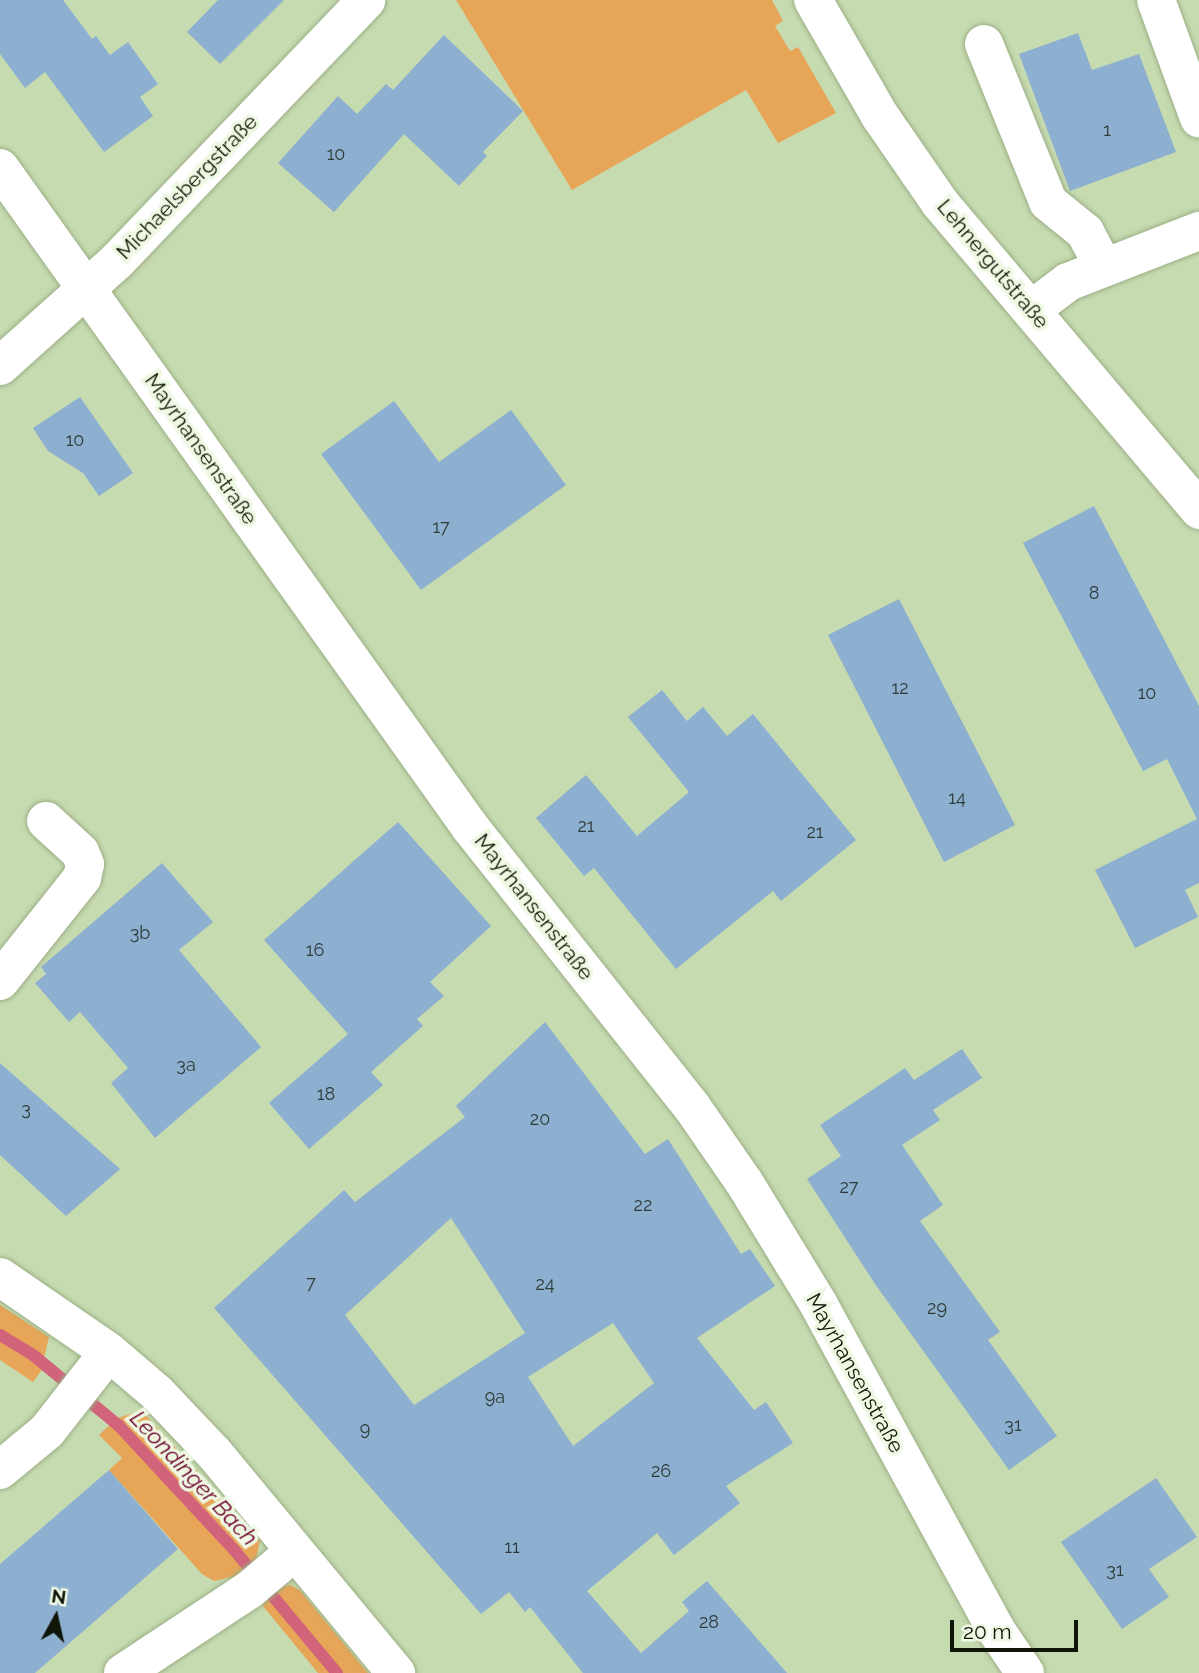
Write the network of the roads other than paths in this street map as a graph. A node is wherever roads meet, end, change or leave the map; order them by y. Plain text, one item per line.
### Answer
1 (366, 0) edge
2 (813, 0) edge
3 (1156, 0) edge
4 (984, 44) dead end
5 (1199, 118) edge
6 (0, 168) edge
7 (1199, 231) edge
8 (1104, 267) junction
9 (86, 287) junction
10 (1031, 310) junction
11 (0, 366) edge
12 (1199, 510) edge
13 (46, 821) dead end
14 (0, 981) edge
15 (0, 1277) edge
16 (90, 1376) junction
17 (0, 1470) edge
18 (271, 1571) junction
19 (123, 1673) edge
20 (396, 1673) edge
21 (1025, 1673) edge

1 - 9 street, Michaelsbergstraße
2 - 10 street, Lehnergutstraße
3 - 5 street
4 - 8 street
6 - 9 street, Mayrhansenstraße
7 - 8 street
8 - 10 street
9 - 11 street, Michaelsbergstraße
9 - 21 street, Mayrhansenstraße
10 - 12 street, Lehnergutstraße
13 - 14 street
15 - 16 street
16 - 17 street
16 - 18 street
18 - 19 street
18 - 20 street

